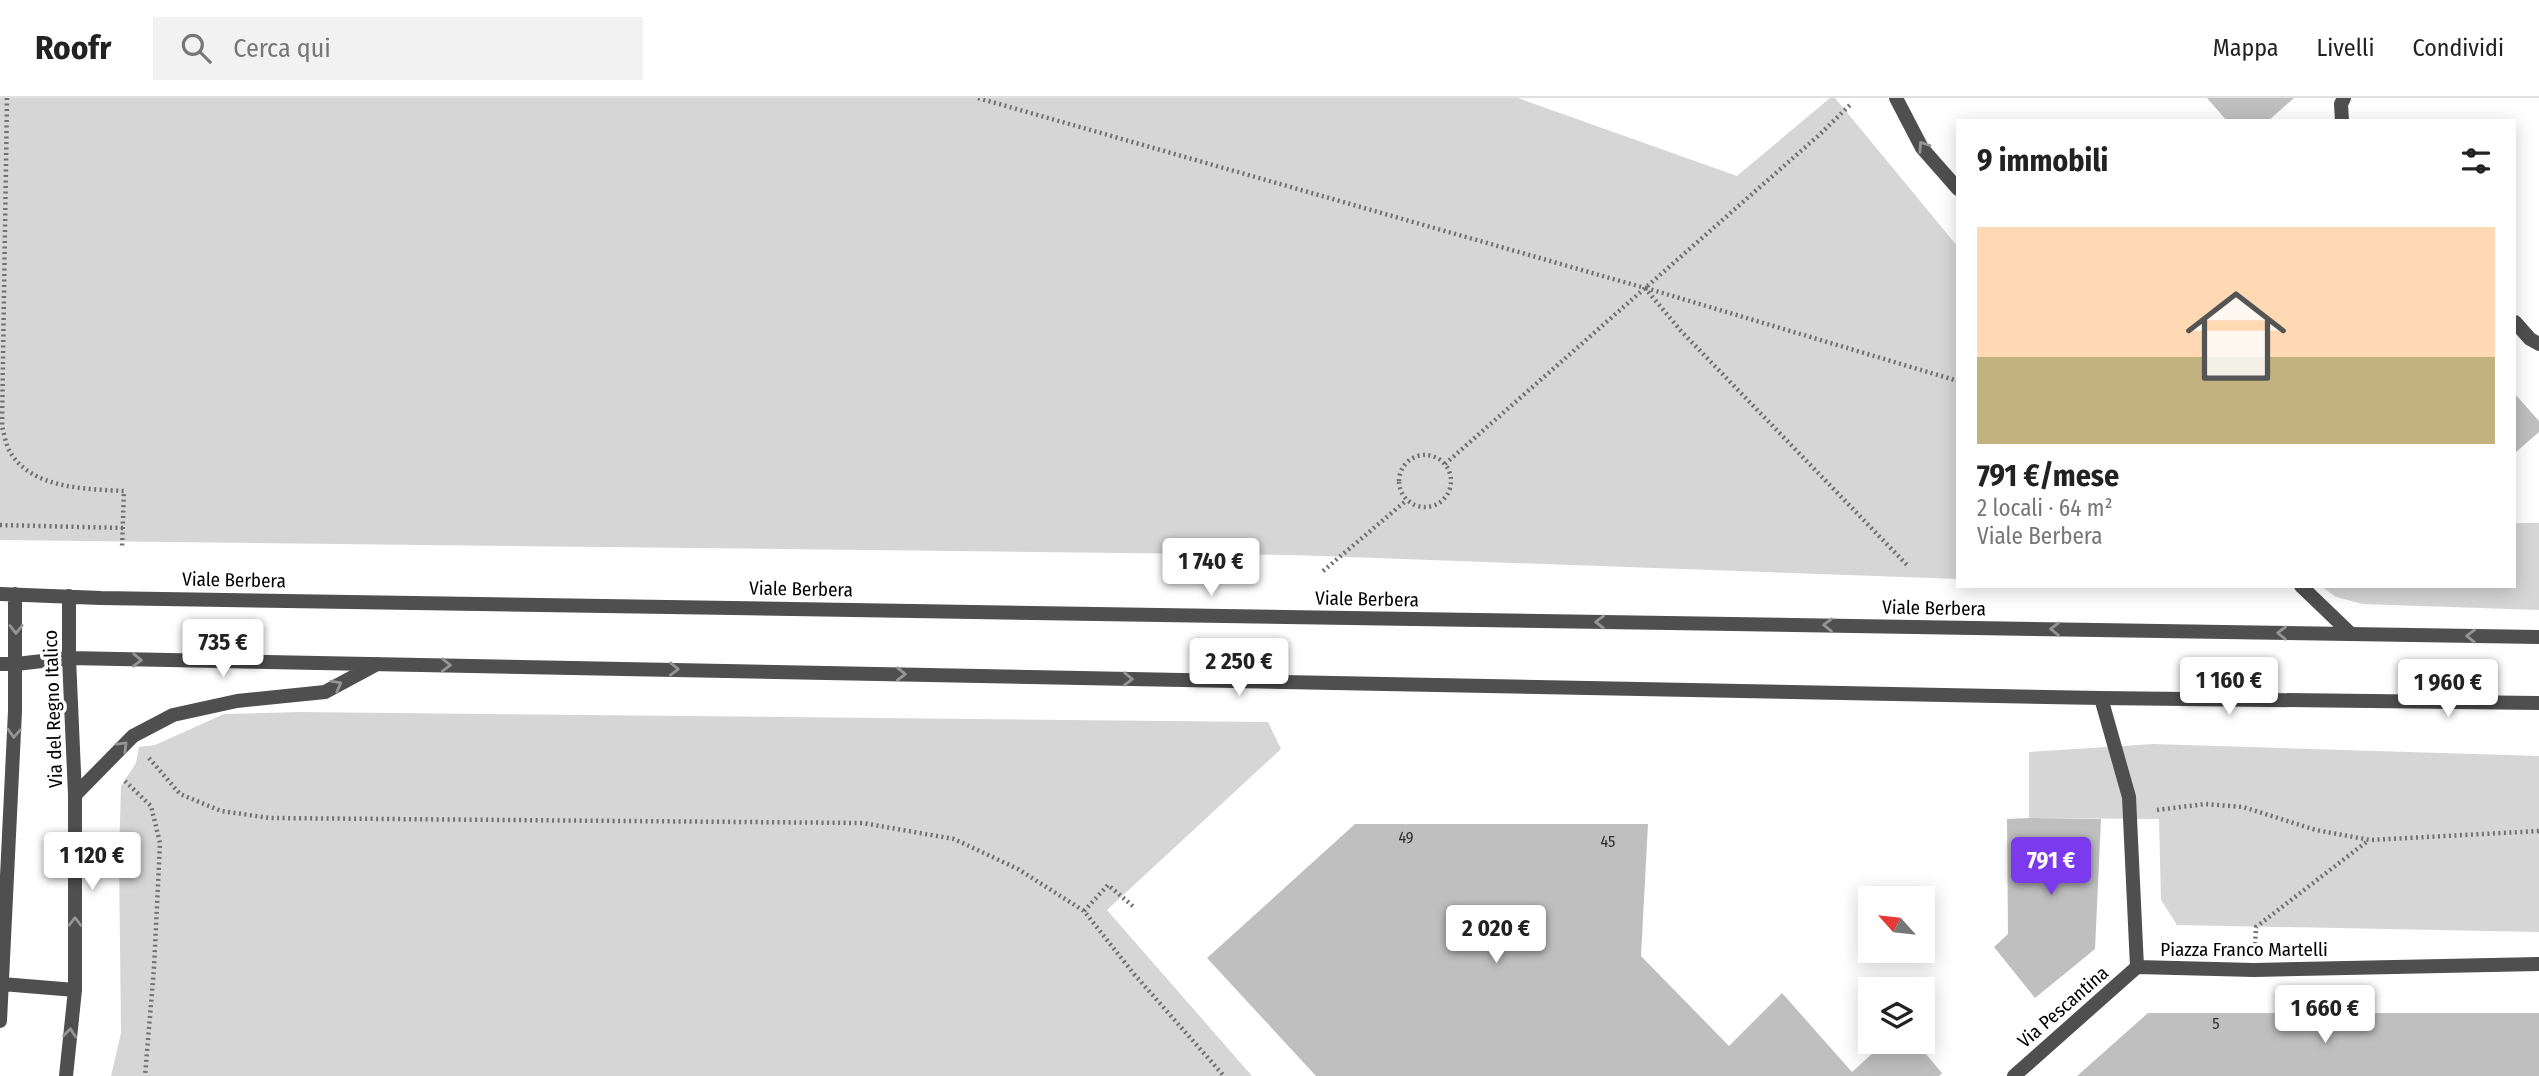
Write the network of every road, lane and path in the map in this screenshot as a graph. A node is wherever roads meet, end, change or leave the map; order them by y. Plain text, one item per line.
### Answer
1 (7, 98) edge
2 (978, 98) edge
3 (1896, 98) edge
4 (2344, 98) edge
5 (1852, 103) dead end
6 (2342, 119) edge
7 (1956, 187) edge
8 (1645, 288) junction
9 (2516, 323) edge
10 (2539, 344) edge
11 (1956, 380) edge
12 (1445, 464) junction
13 (1408, 500) junction
14 (0, 525) edge
15 (123, 528) junction
16 (122, 548) dead end
17 (1909, 567) dead end
18 (1323, 571) dead end
19 (2303, 588) edge
20 (0, 594) edge
21 (15, 594) junction
22 (69, 596) junction
23 (2351, 634) junction
24 (2539, 637) edge
25 (69, 658) junction
26 (0, 664) edge
27 (16, 664) junction
28 (378, 664) junction
29 (2101, 698) junction
30 (2539, 703) edge
31 (147, 756) dead end
32 (117, 773) dead end
33 (0, 785) edge
34 (75, 794) junction
35 (2130, 813) junction
36 (9, 821) junction
37 (2539, 831) edge
38 (2370, 840) junction
39 (1135, 908) dead end
40 (1084, 911) junction
41 (2539, 964) edge
42 (2137, 967) junction
43 (2254, 970) junction
44 (2, 984) junction
45 (75, 990) junction
46 (0, 1021) edge
47 (66, 1076) edge
48 (145, 1076) edge
49 (1224, 1076) edge
50 (2014, 1076) edge

1 - 15 path
2 - 8 path
7 -> 3 street
4 - 6 street
5 - 8 path
8 - 11 path
8 - 12 path
8 - 17 path
9 - 10 street
12 - 13 path
12 - 13 path
13 - 18 path
14 - 15 path
15 - 16 path
19 - 23 street
20 - 21 street, Viale Berbera
21 - 22 street, Viale Berbera
21 -> 27 street, Via del Regno Italico
23 -> 22 street, Viale Berbera
22 - 25 street, Via del Regno Italico
24 -> 23 street, Viale Berbera
25 - 27 street
25 -> 28 street
25 - 34 street, Via del Regno Italico
26 - 27 street
27 -> 36 street, Via del Regno Italico
28 -> 29 street
34 -> 28 street
29 - 30 street
29 - 35 street, Piazza Franco Martelli
31 - 40 path
32 - 48 path
33 - 36 street, Via del Regno Italico
45 -> 34 street, Via del Regno Italico
35 - 38 path
35 - 42 street, Piazza Franco Martelli
36 - 44 street, Via del Regno Italico
37 - 38 path
38 - 43 path
39 - 40 path
40 - 49 path
41 - 43 street, Piazza Franco Martelli
42 - 43 street, Piazza Franco Martelli
42 - 50 street, Via Pescantina
44 - 45 street
44 - 46 street, Via del Regno Italico
47 -> 45 street, Via del Regno Italico

